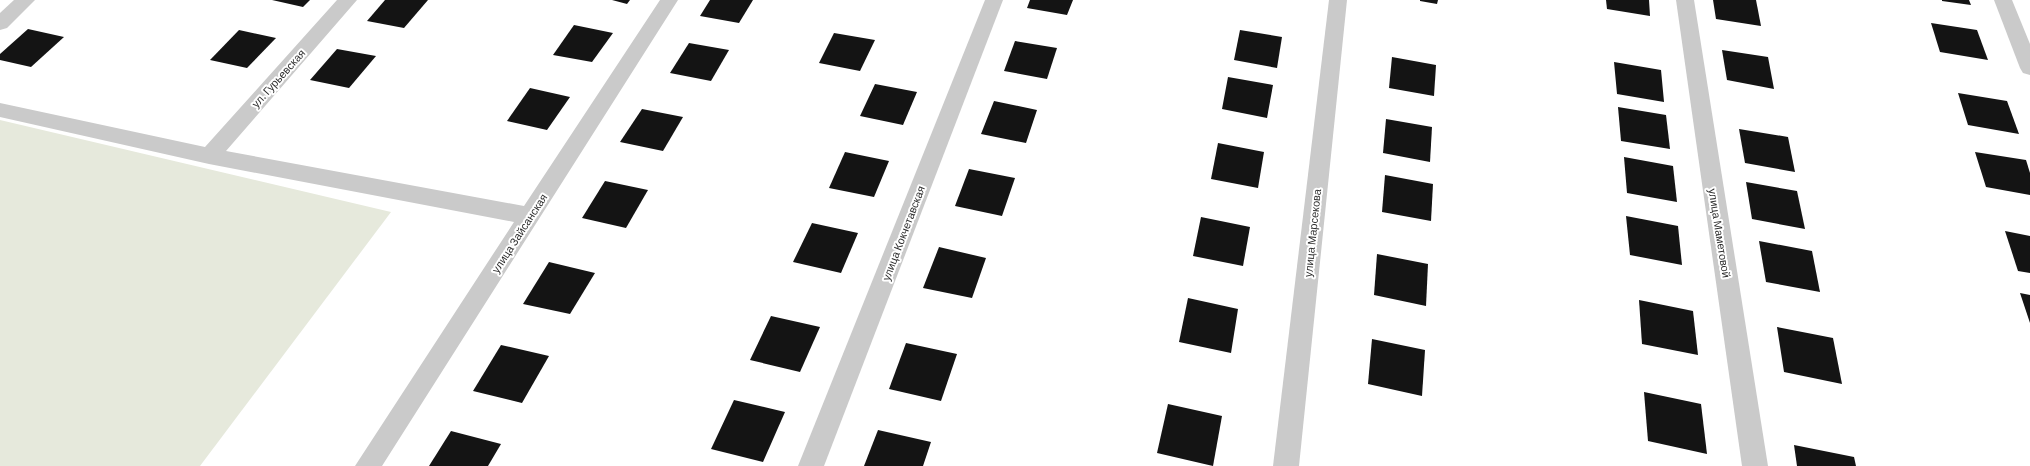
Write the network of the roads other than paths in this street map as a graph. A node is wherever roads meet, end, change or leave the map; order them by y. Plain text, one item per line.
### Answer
1 (26, 0) edge
2 (348, 0) edge
3 (669, 0) edge
4 (994, 0) edge
5 (1338, 0) edge
6 (1685, 0) edge
7 (2003, 0) edge
8 (0, 23) edge
9 (2030, 68) edge
10 (0, 110) edge
11 (209, 156) junction
12 (530, 216) junction
13 (368, 466) edge
14 (811, 466) edge
15 (1286, 466) edge
16 (1756, 466) edge

1 - 8 street
2 - 11 street, ул. Гурьевская
3 - 12 street, улица Зайсанская
4 - 14 street, улица Кокчетавская
5 - 15 street, улица Марсекова
6 - 16 street, улица Маметовой
7 - 9 street
10 - 11 street
11 - 12 street
12 - 13 street, улица Зайсанская

